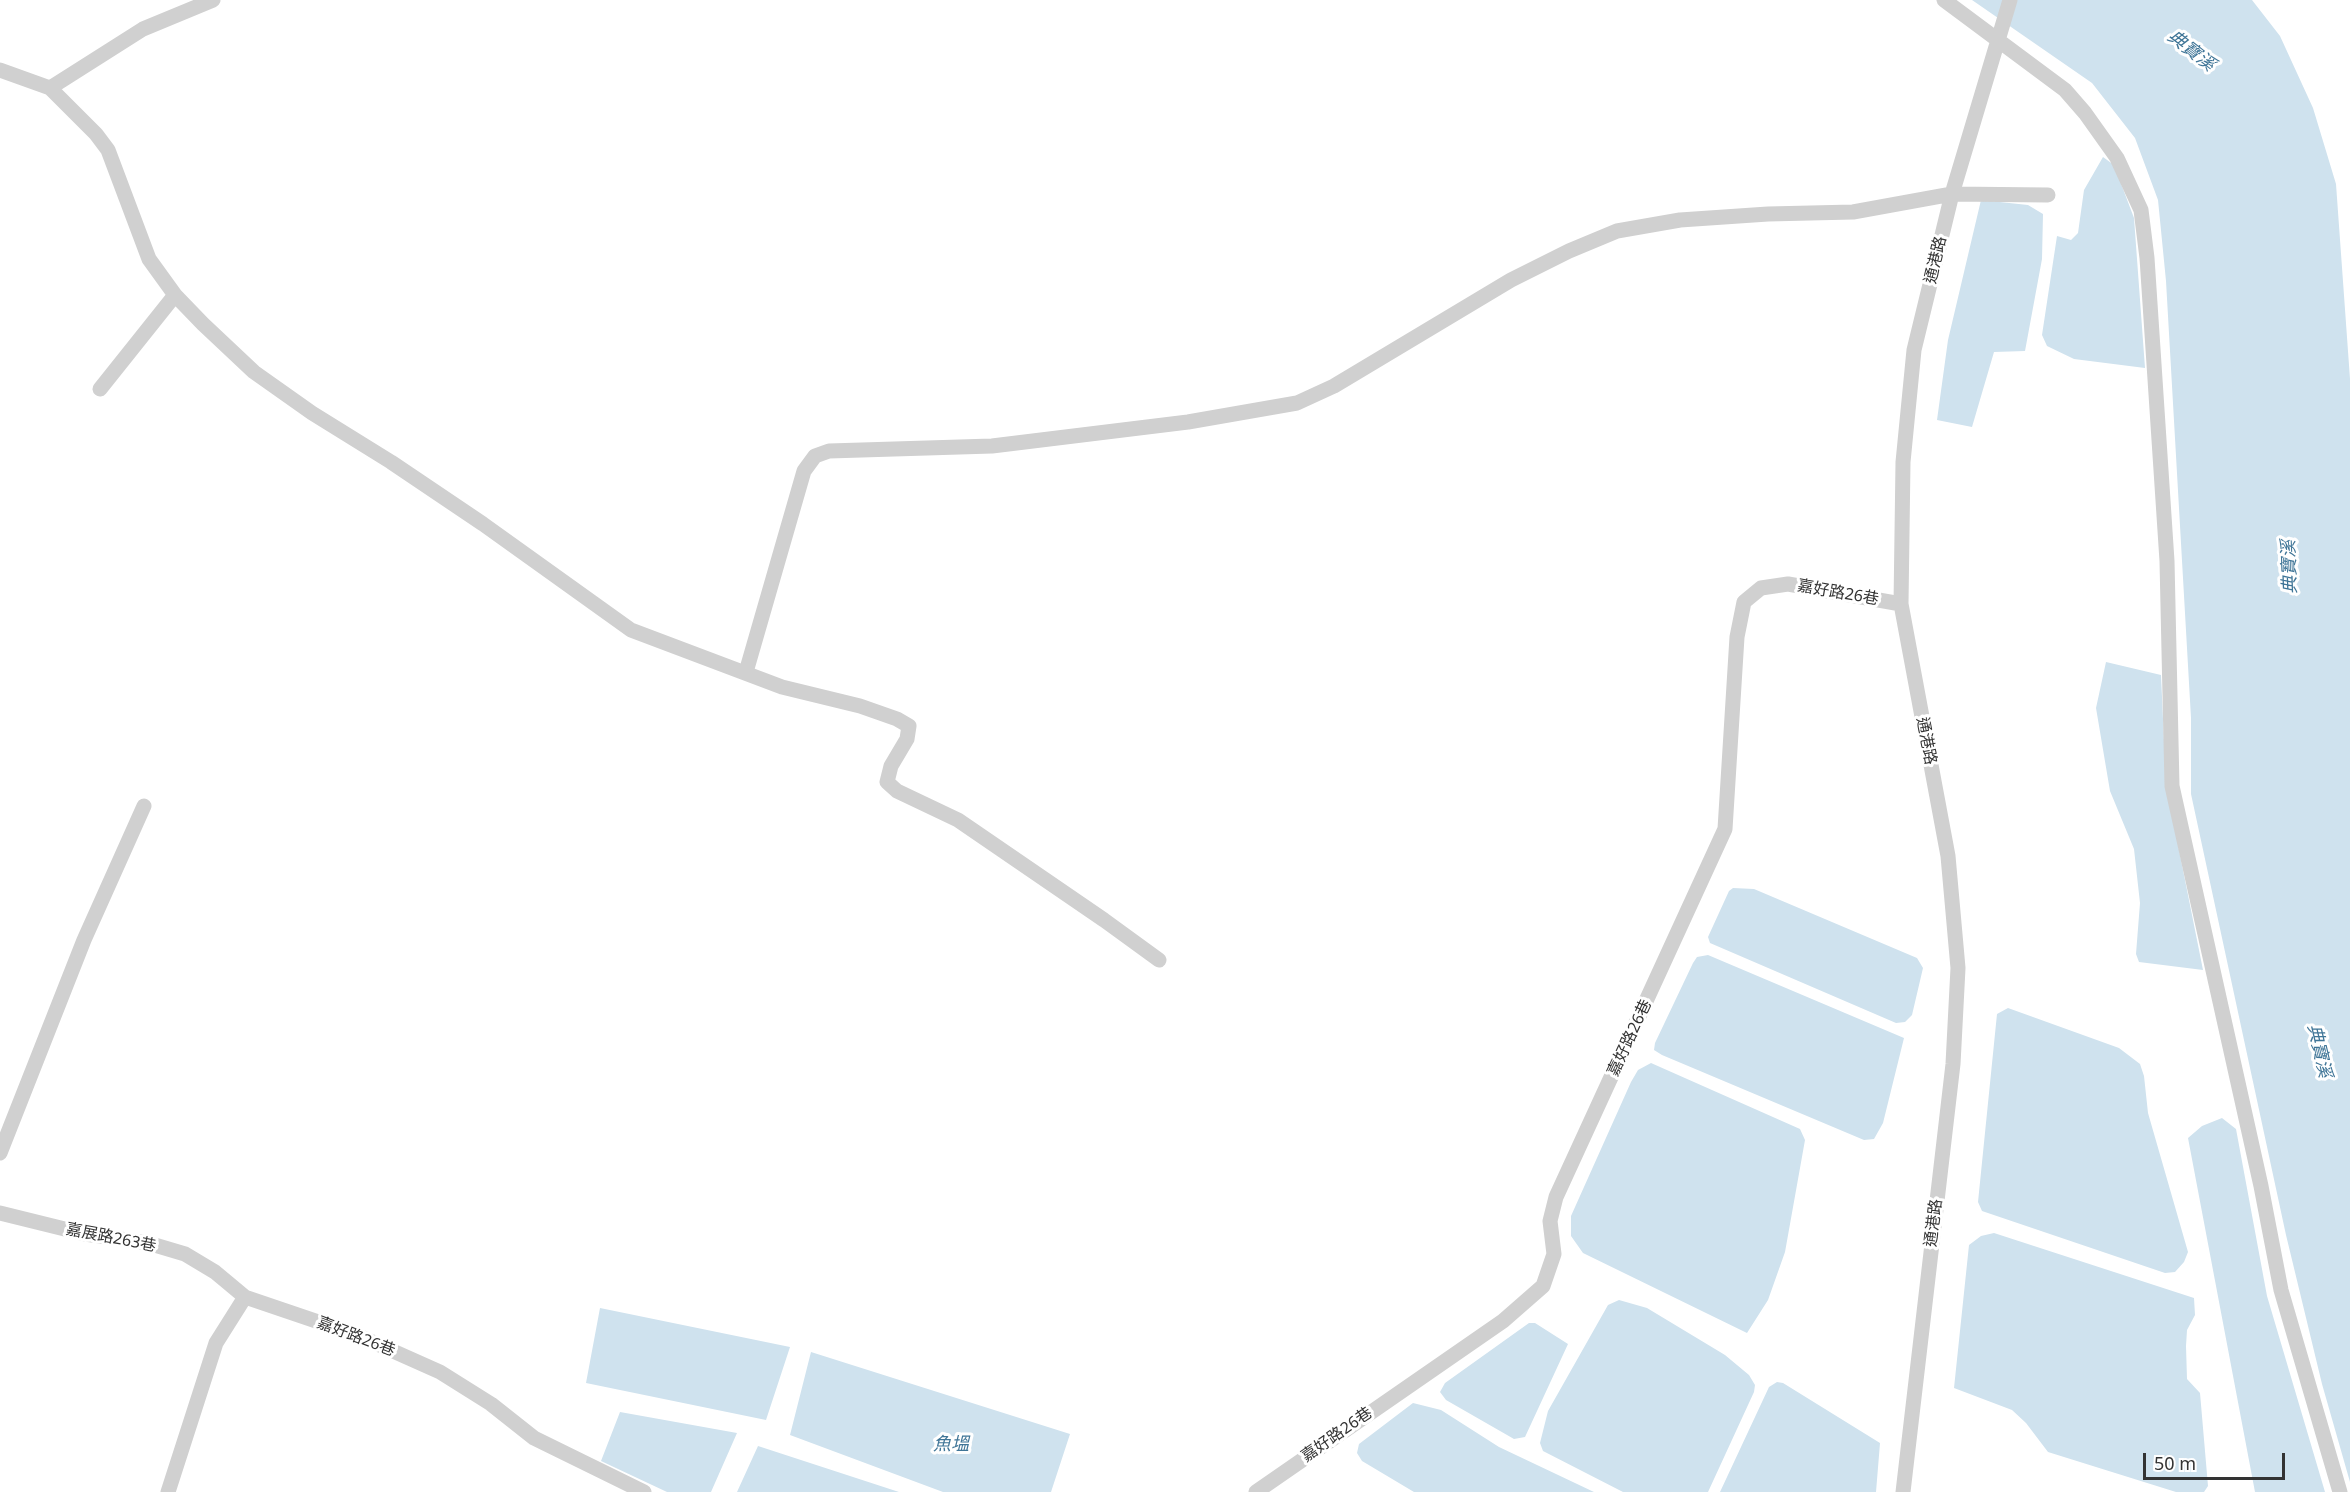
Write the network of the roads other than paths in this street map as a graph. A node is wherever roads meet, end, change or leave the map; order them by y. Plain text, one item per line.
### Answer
1 (213, 0) edge
2 (1944, 0) edge
3 (2010, 0) edge
4 (2000, 35) junction
5 (0, 70) edge
6 (50, 88) junction
7 (1952, 194) junction
8 (2048, 195) dead end
9 (176, 295) junction
10 (100, 389) dead end
11 (1901, 604) junction
12 (746, 672) junction
13 (144, 806) dead end
14 (1159, 960) dead end
15 (0, 1154) edge
16 (0, 1214) edge
17 (245, 1297) junction
18 (168, 1492) edge
19 (644, 1492) edge
20 (1256, 1492) edge
21 (1903, 1492) edge
22 (2340, 1492) edge

1 - 6 street
2 - 4 street
3 - 4 street, 通港路
4 - 7 street, 通港路
4 - 22 street
5 - 6 street
6 - 9 street
7 - 8 street
7 - 11 street, 通港路
7 - 12 street
9 - 10 street
9 - 12 street
11 - 20 street, 嘉好路26巷
11 - 21 street, 通港路
12 - 14 street
13 - 15 street
16 - 17 street, 嘉展路263巷
17 - 18 street
17 - 19 street, 嘉好路26巷

